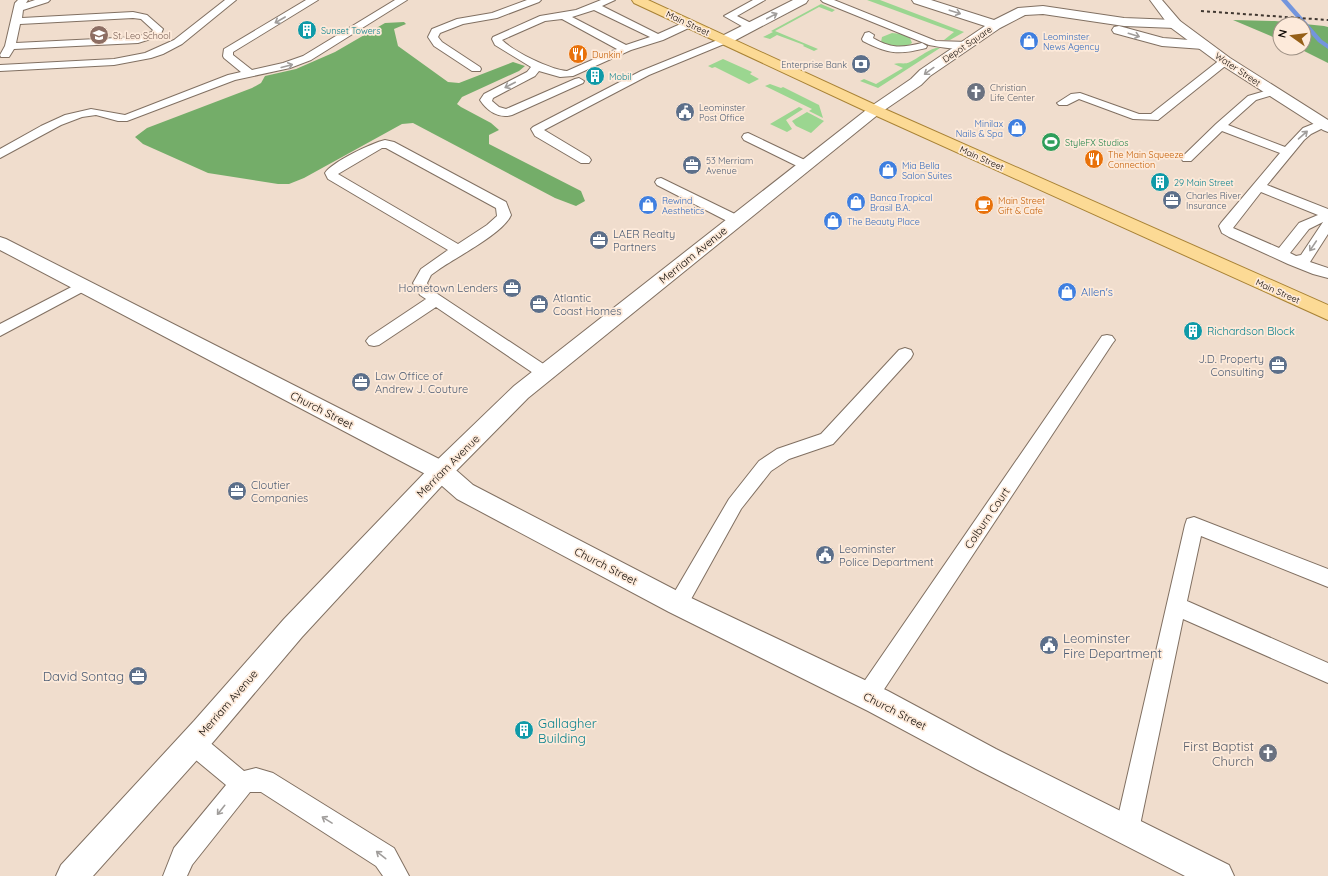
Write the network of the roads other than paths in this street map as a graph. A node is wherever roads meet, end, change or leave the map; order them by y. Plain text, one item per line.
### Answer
1 (45, 0) edge
2 (231, 0) edge
3 (313, 0) edge
4 (402, 0) edge
5 (536, 0) edge
6 (610, 0) edge
7 (638, 0) edge
8 (760, 0) edge
9 (802, 0) edge
10 (826, 0) edge
11 (918, 0) edge
12 (1156, 0) edge
13 (21, 4) edge
14 (597, 10) junction
15 (1071, 14) junction
16 (563, 16) junction
17 (16, 21) junction
18 (689, 24) junction
19 (1175, 24) junction
20 (889, 25) junction
21 (995, 25) junction
22 (751, 27) junction
23 (869, 35) junction
24 (659, 38) junction
25 (856, 39) dead end
26 (725, 40) junction
27 (648, 42) junction
28 (926, 44) junction
29 (620, 45) junction
30 (967, 45) junction
31 (1203, 45) junction
32 (10, 46) junction
33 (883, 54) dead end
34 (1225, 61) junction
35 (0, 62) edge
36 (534, 62) junction
37 (0, 68) edge
38 (606, 68) dead end
39 (476, 69) dead end
40 (248, 73) junction
41 (579, 81) dead end
42 (1272, 92) junction
43 (1064, 103) dead end
44 (875, 110) junction
45 (1220, 126) junction
46 (1325, 126) edge
47 (748, 137) dead end
48 (1287, 152) junction
49 (0, 154) edge
50 (1187, 158) dead end
51 (586, 160) dead end
52 (805, 165) junction
53 (660, 182) dead end
54 (1258, 186) junction
55 (1328, 215) edge
56 (736, 220) junction
57 (1328, 224) edge
58 (0, 243) edge
59 (459, 250) junction
60 (1287, 258) junction
61 (1328, 258) edge
62 (1308, 267) junction
63 (1328, 273) edge
64 (83, 286) junction
65 (436, 299) junction
66 (1328, 313) edge
67 (0, 331) edge
68 (1107, 340) dead end
69 (374, 341) dead end
70 (905, 354) dead end
71 (545, 373) junction
72 (441, 471) junction
73 (1328, 578) edge
74 (678, 604) junction
75 (1176, 606) junction
76 (1328, 673) edge
77 (867, 696) junction
78 (193, 743) junction
79 (242, 784) junction
80 (1128, 830) junction
81 (72, 876) edge
82 (174, 876) edge
83 (397, 876) edge
84 (1218, 876) edge

1 - 13 lane
2 - 37 lane
3 -> 40 lane
40 -> 4 lane
5 - 39 lane
6 - 14 lane
7 - 18 main road, Main Street
8 - 22 lane
22 -> 9 street
10 - 20 lane
11 -> 21 street
12 - 19 street, Water Street
13 - 17 lane
14 - 16 lane
14 - 24 lane
15 - 19 street, Depot Square
15 - 21 street, Depot Square
15 -> 31 street, Depot Square
16 - 29 lane
16 - 29 lane
16 - 36 lane
17 - 32 lane
17 - 32 lane
18 - 24 lane
18 - 26 main road, Main Street
19 - 31 street, Water Street
20 - 23 lane
20 - 28 lane
21 - 30 street, Depot Square
22 - 26 street
23 - 25 lane
23 - 28 lane
24 - 27 lane
26 - 44 main road, Main Street
26 - 51 lane
27 - 29 lane
27 - 38 lane
28 - 30 lane
28 - 33 lane
29 - 36 lane
30 -> 44 street, Depot Square
31 - 34 street, Water Street
32 - 35 lane
34 - 42 street, Water Street
34 - 43 lane
36 -> 41 lane
40 - 49 lane
42 - 45 lane
42 - 46 street, Water Street
44 - 52 street, Merriam Avenue
44 - 66 main road, Main Street
45 - 48 lane
45 - 50 lane
48 -> 46 lane
47 - 52 lane
48 - 54 lane
52 - 56 street, Merriam Avenue
53 - 56 lane
54 - 55 lane
54 - 60 lane
55 - 60 lane
56 - 71 street, Merriam Avenue
57 -> 60 lane
58 - 64 street, Church Street
59 - 59 lane
59 - 65 lane
60 - 62 lane
61 - 62 lane
62 - 63 lane
64 - 67 lane
64 - 72 street, Church Street
65 - 69 lane
65 - 71 lane
68 - 77 lane, Colburn Court
70 - 74 lane
71 - 72 street, Merriam Avenue
72 - 74 street, Church Street
72 - 78 street, Merriam Avenue
73 - 75 lane
74 - 77 street, Church Street
75 - 76 lane
75 - 80 lane
77 - 80 street, Church Street
78 - 79 lane
78 - 81 street, Merriam Avenue
79 -> 82 lane
83 -> 79 lane
80 - 84 street, Church Street

